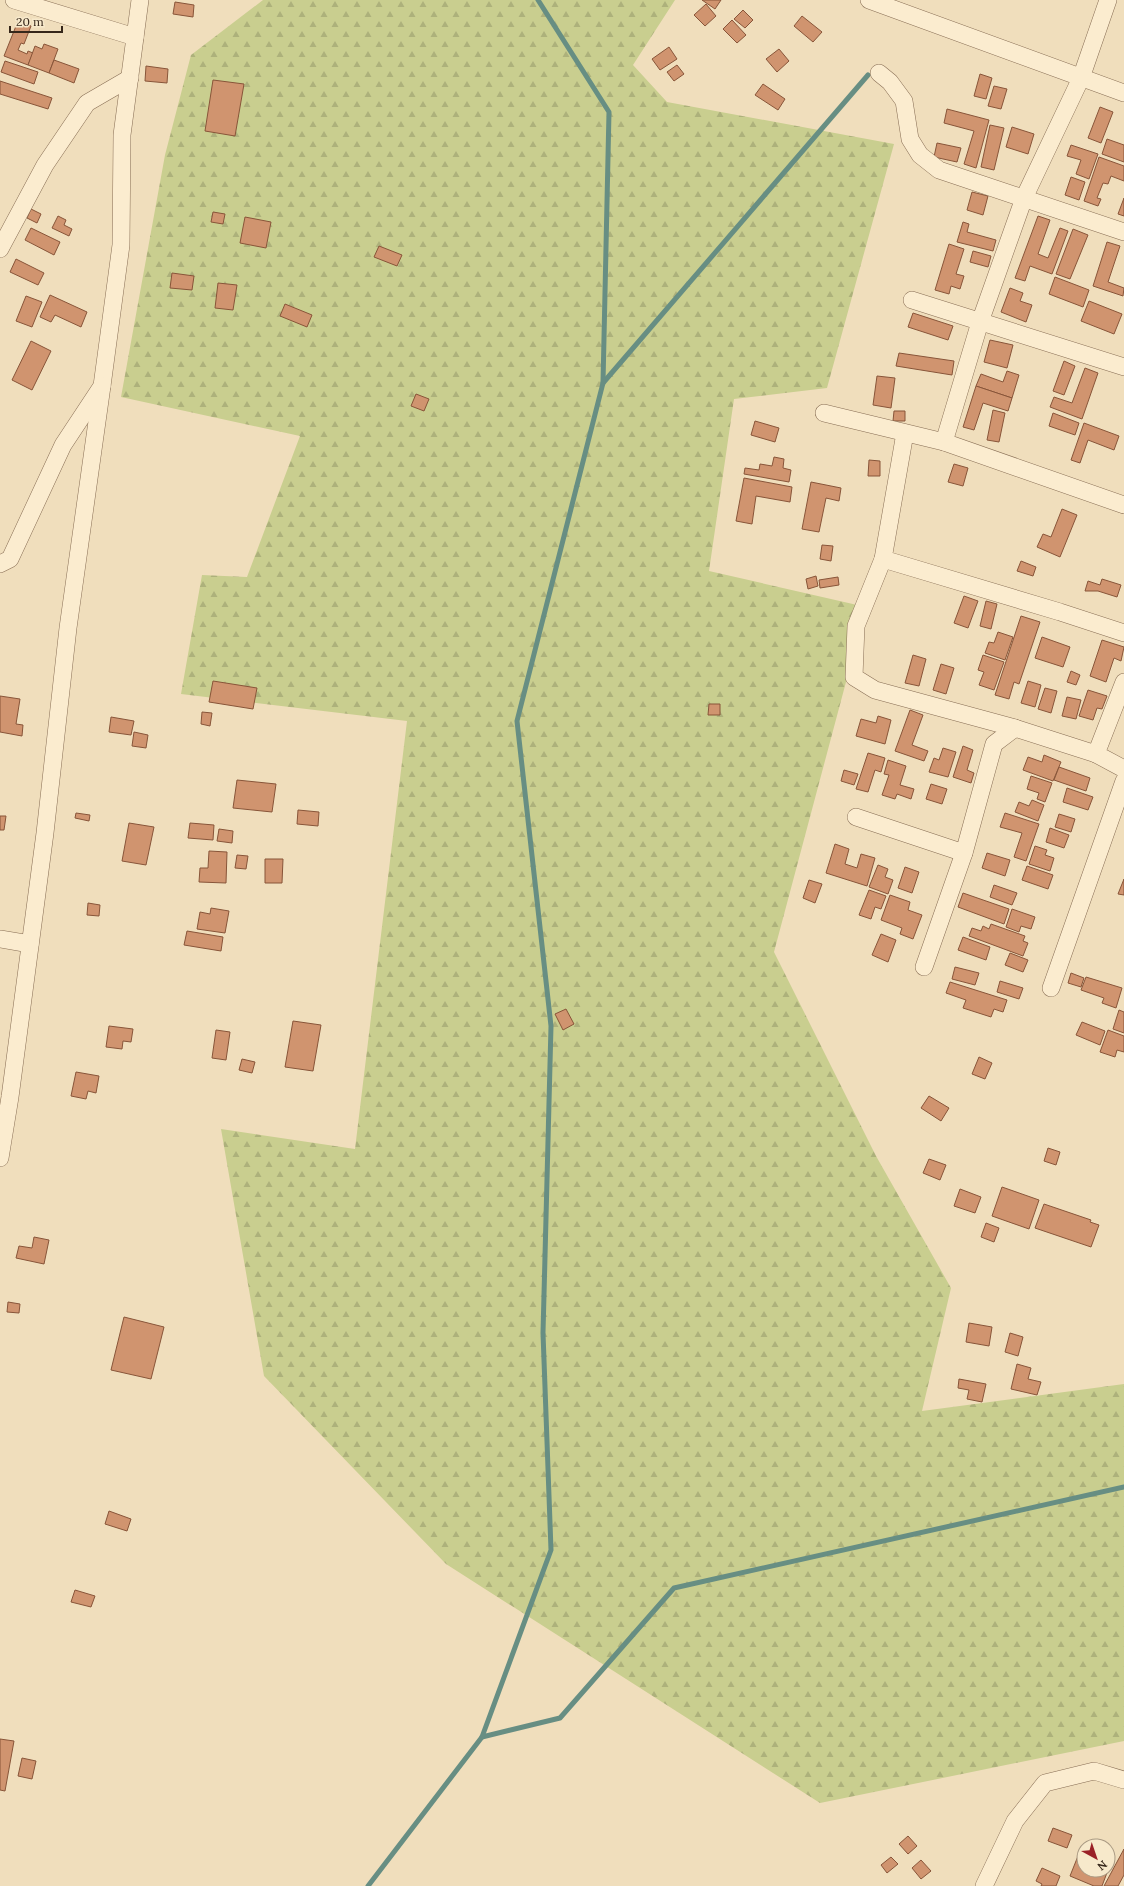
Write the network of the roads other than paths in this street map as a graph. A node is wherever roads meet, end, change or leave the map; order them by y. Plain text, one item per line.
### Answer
1 (14, 0) edge
2 (140, 0) edge
3 (869, 0) edge
4 (1108, 0) edge
5 (135, 37) junction
6 (879, 73) dead end
7 (130, 78) junction
8 (1081, 78) junction
9 (1124, 93) edge
10 (1024, 198) junction
11 (1124, 232) edge
12 (0, 249) edge
13 (912, 300) dead end
14 (980, 322) junction
15 (1124, 367) edge
16 (102, 386) junction
17 (824, 413) dead end
18 (905, 433) junction
19 (944, 442) junction
20 (1124, 505) edge
21 (883, 559) junction
22 (3, 565) edge
23 (1124, 633) edge
24 (1124, 682) edge
25 (1015, 728) junction
26 (1096, 754) junction
27 (1124, 769) edge
28 (1124, 781) edge
29 (856, 817) dead end
30 (964, 853) junction
31 (0, 939) edge
32 (30, 944) junction
33 (924, 967) dead end
34 (1051, 988) dead end
35 (0, 1158) edge
36 (1124, 1780) edge
37 (984, 1886) edge

1 - 5 street
2 - 5 street
3 - 8 street
4 - 8 street
5 - 7 street
6 - 10 street
7 - 12 street
7 - 16 street
8 - 9 street
8 - 10 street
10 - 11 street
10 - 14 street
13 - 14 street
14 - 15 street
14 - 19 street
16 - 22 street
16 - 32 street
17 - 18 street
18 - 19 street
18 - 21 street
19 - 20 street
21 - 23 street
21 - 25 street
24 - 26 street
25 - 26 street
25 - 30 street
26 - 27 street
28 - 34 street
29 - 30 street
30 - 33 street
31 - 32 street
32 - 35 street
36 - 37 street

